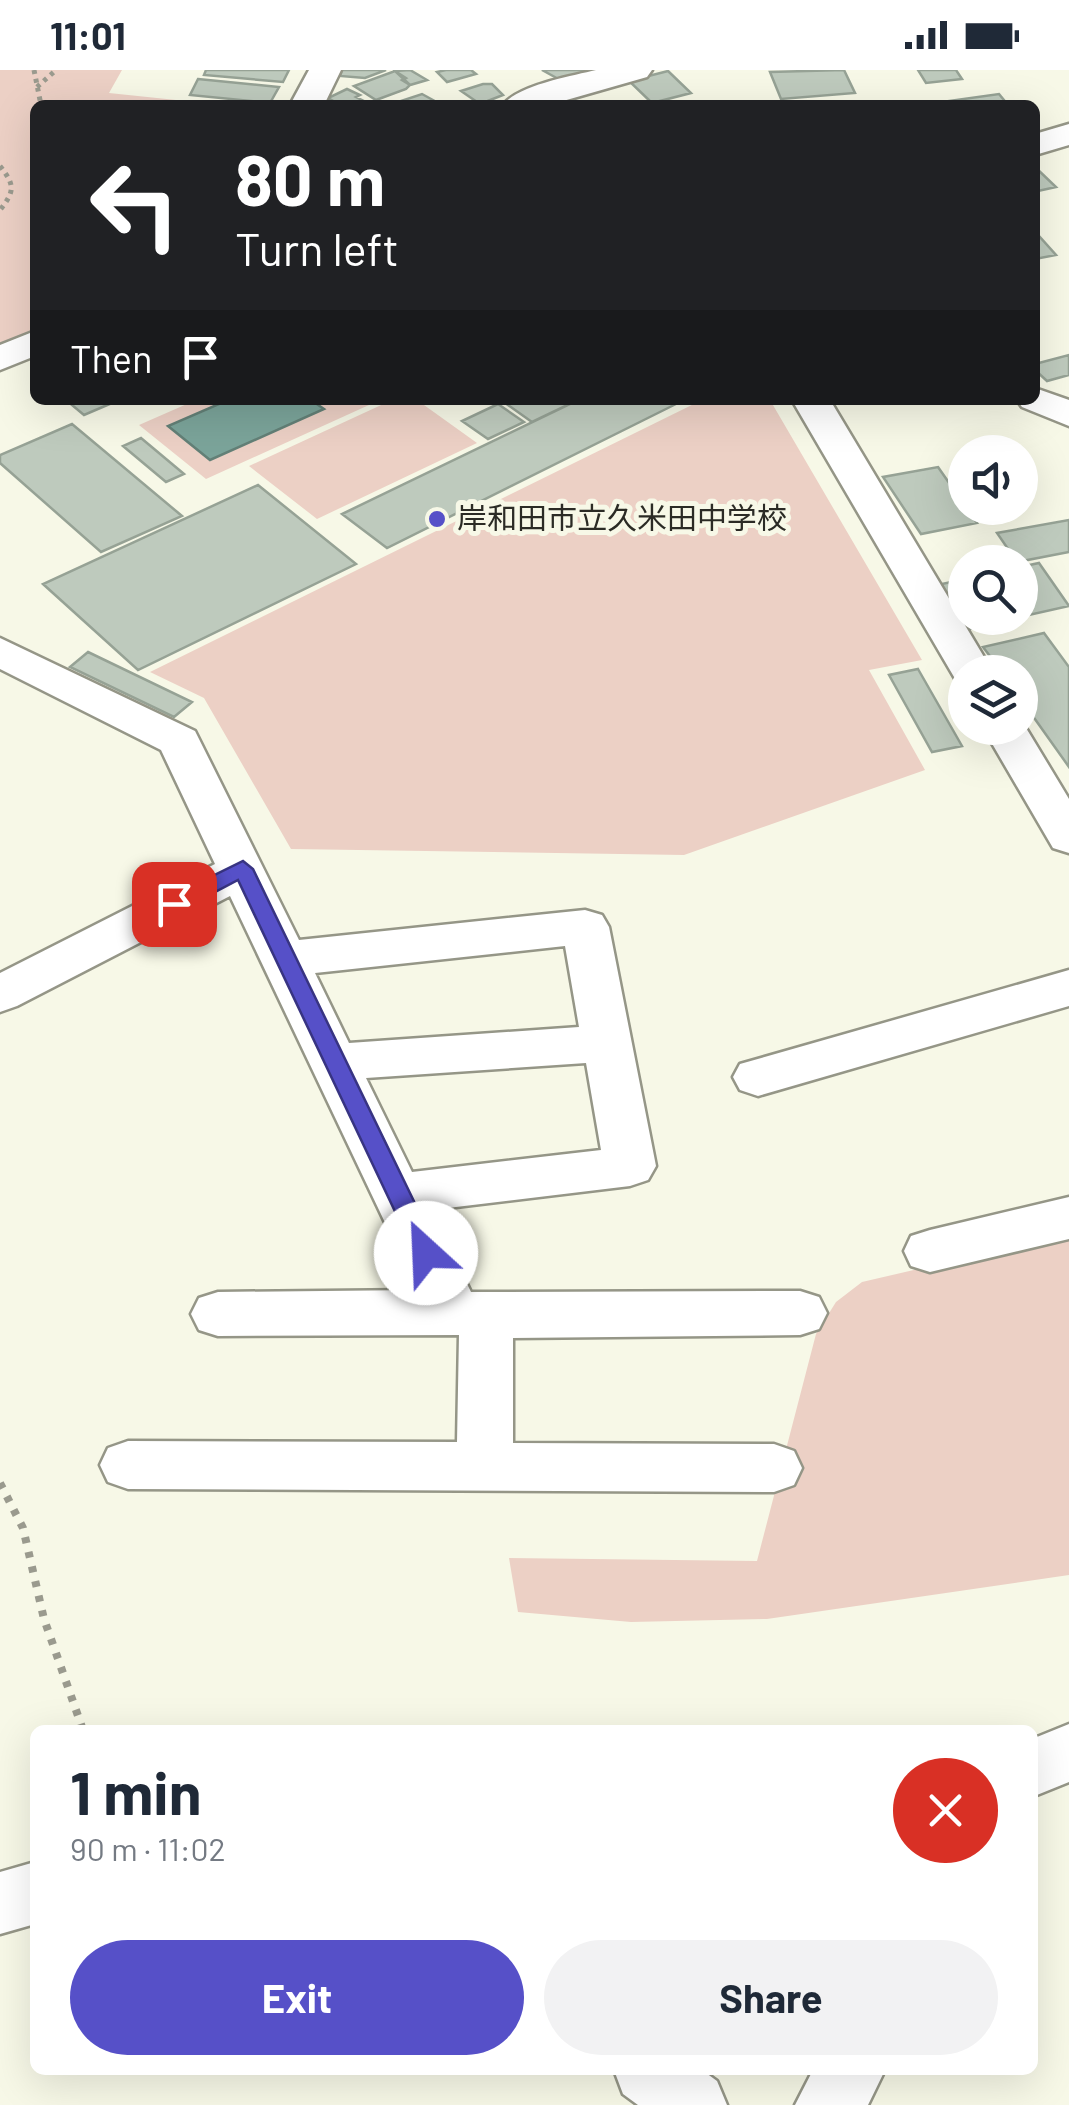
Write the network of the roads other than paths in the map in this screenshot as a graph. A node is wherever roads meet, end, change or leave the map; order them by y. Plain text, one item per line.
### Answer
1 (326, 70) edge
2 (506, 70) edge
3 (636, 70) edge
4 (310, 100) edge
5 (532, 100) edge
6 (540, 100) edge
7 (1069, 134) edge
8 (1040, 143) edge
9 (30, 345) edge
10 (0, 360) edge
11 (1040, 401) edge
12 (814, 405) edge
13 (1069, 414) edge
14 (0, 652) edge
15 (962, 655) edge
16 (1014, 745) edge
17 (1069, 837) edge
18 (243, 869) junction
19 (286, 959) junction
20 (1069, 988) edge
21 (0, 994) edge
22 (607, 1043) junction
23 (335, 1062) junction
24 (758, 1076) dead end
25 (398, 1194) junction
26 (1069, 1218) edge
27 (930, 1250) dead end
28 (800, 1312) dead end
29 (218, 1314) dead end
30 (470, 1314) junction
31 (128, 1465) dead end
32 (485, 1467) junction
33 (774, 1468) dead end
34 (1069, 1754) edge
35 (1038, 1766) edge
36 (30, 1894) edge
37 (0, 1903) edge
38 (654, 2075) edge
39 (693, 2105) edge

1 - 4 street
2 - 5 street
3 - 6 street
7 - 8 street
9 - 10 street
11 - 13 street
12 - 15 street
14 - 18 street
16 - 17 street
18 - 19 street
18 - 21 street
19 - 22 street
19 - 23 street
20 - 24 street
22 - 23 street
22 - 25 street
23 - 25 street
25 - 30 street
26 - 27 street
28 - 30 street
29 - 30 street
30 - 32 street
31 - 32 street
32 - 33 street
34 - 35 street
36 - 37 street
38 - 39 street

